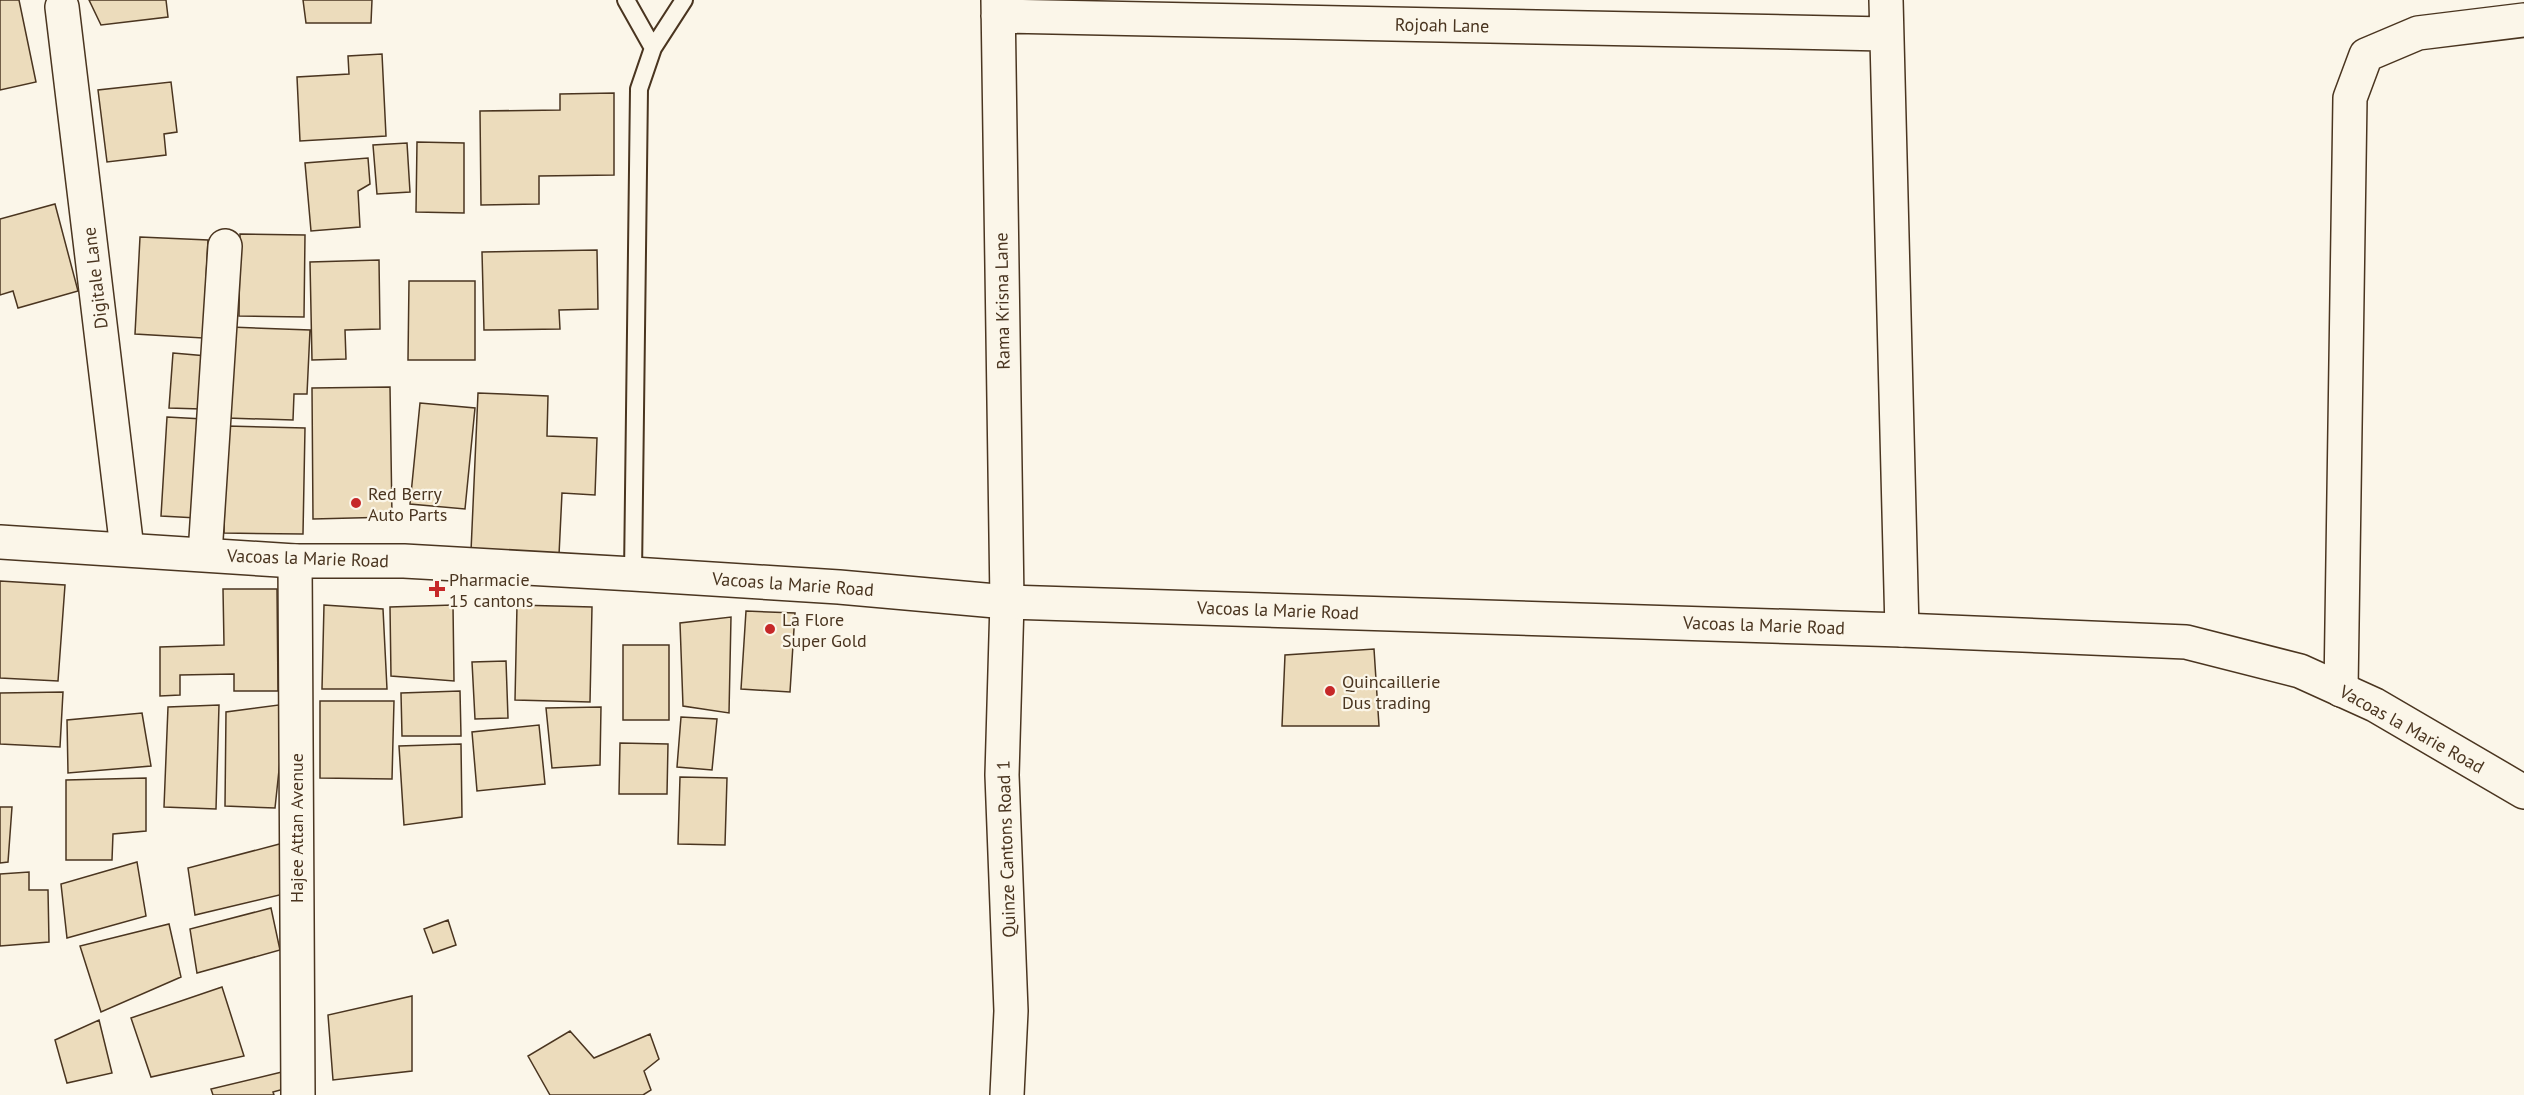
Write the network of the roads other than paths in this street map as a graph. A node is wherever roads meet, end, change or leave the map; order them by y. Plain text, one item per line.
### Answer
1 (626, 0) edge
2 (684, 0) edge
3 (1886, 0) edge
4 (62, 6) dead end
5 (998, 8) edge
6 (2524, 20) edge
7 (1885, 34) junction
8 (653, 48) junction
9 (225, 246) dead end
10 (0, 542) edge
11 (127, 549) junction
12 (205, 554) junction
13 (295, 561) junction
14 (633, 574) junction
15 (1007, 602) junction
16 (1902, 630) junction
17 (2342, 690) junction
18 (2524, 792) edge
19 (298, 1095) edge
20 (1007, 1095) edge

1 - 8 lane
2 - 8 lane
3 - 7 street
4 - 11 street, Digitale Lane
5 - 7 street, Rojoah Lane
5 - 15 street, Rama Krisna Lane
6 - 17 street
7 - 16 street
8 - 14 lane
9 - 12 street
10 - 11 street, Vacoas la Marie Road
11 - 12 street, Vacoas la Marie Road
12 - 13 street, Vacoas la Marie Road
13 - 14 street, Vacoas la Marie Road
13 - 19 street, Hajee Attan Avenue
14 - 15 street, Vacoas la Marie Road
15 - 16 street, Vacoas la Marie Road
15 - 20 street, Quinze Cantons Road 1
16 - 17 street, Vacoas la Marie Road
17 - 18 street, Vacoas la Marie Road

